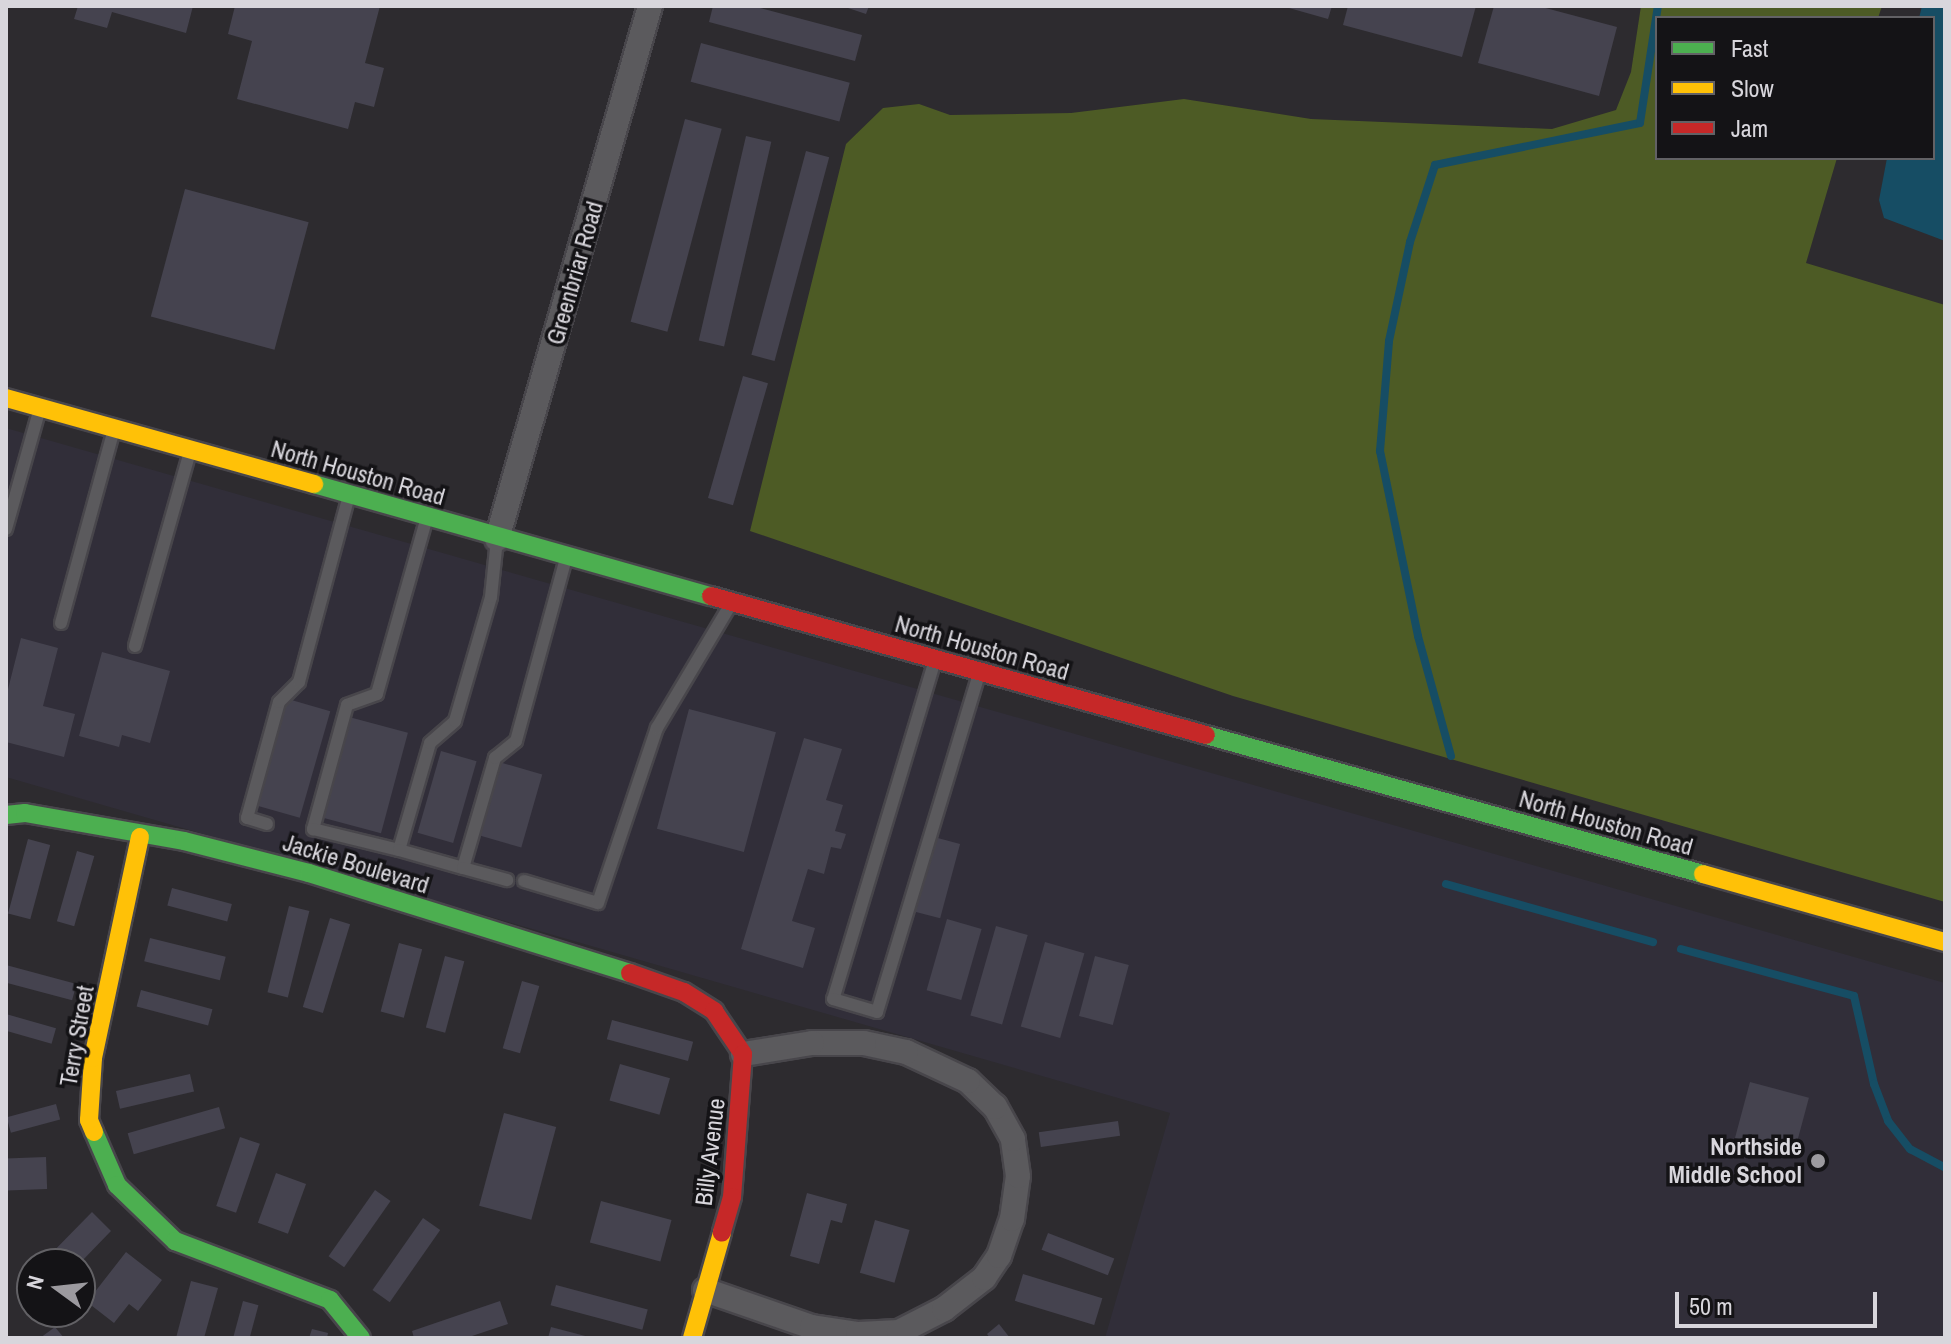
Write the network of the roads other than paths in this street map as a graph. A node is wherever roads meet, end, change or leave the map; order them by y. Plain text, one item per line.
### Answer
1 (650, 6) edge
2 (6, 398) edge
3 (40, 408) junction
4 (114, 429) junction
5 (190, 451) junction
6 (12, 482) edge
7 (349, 496) junction
8 (427, 517) junction
9 (6, 529) edge
10 (497, 539) junction
11 (566, 558) junction
12 (731, 604) junction
13 (61, 623) dead end
14 (135, 646) dead end
15 (935, 660) junction
16 (980, 673) junction
17 (6, 815) edge
18 (267, 824) dead end
19 (140, 837) junction
20 (399, 850) junction
21 (463, 868) junction
22 (507, 880) dead end
23 (524, 881) dead end
24 (1945, 942) edge
25 (743, 1054) junction
26 (705, 1290) junction
27 (361, 1338) edge
28 (692, 1338) edge

1 - 10 street, Greenbriar Road
2 - 3 street, North Houston Road
3 - 4 street, North Houston Road
3 - 6 lane
4 - 5 street, North Houston Road
4 - 13 lane
5 - 7 street, North Houston Road
5 - 14 lane
6 - 9 lane
7 - 8 street, North Houston Road
7 - 18 lane
8 - 10 street, North Houston Road
8 - 20 lane
10 - 11 street, North Houston Road
10 - 20 lane
11 - 12 street, North Houston Road
11 - 21 lane
12 - 15 street, North Houston Road
12 - 23 lane
15 - 16 street, North Houston Road
15 - 16 lane
16 - 24 street, North Houston Road
17 - 19 street, Jackie Boulevard
19 - 25 street, Jackie Boulevard
19 - 27 street, Terry Street
20 - 21 lane
21 - 22 lane
25 - 26 street, Billy Avenue
25 - 26 street
26 - 28 street, Billy Avenue

